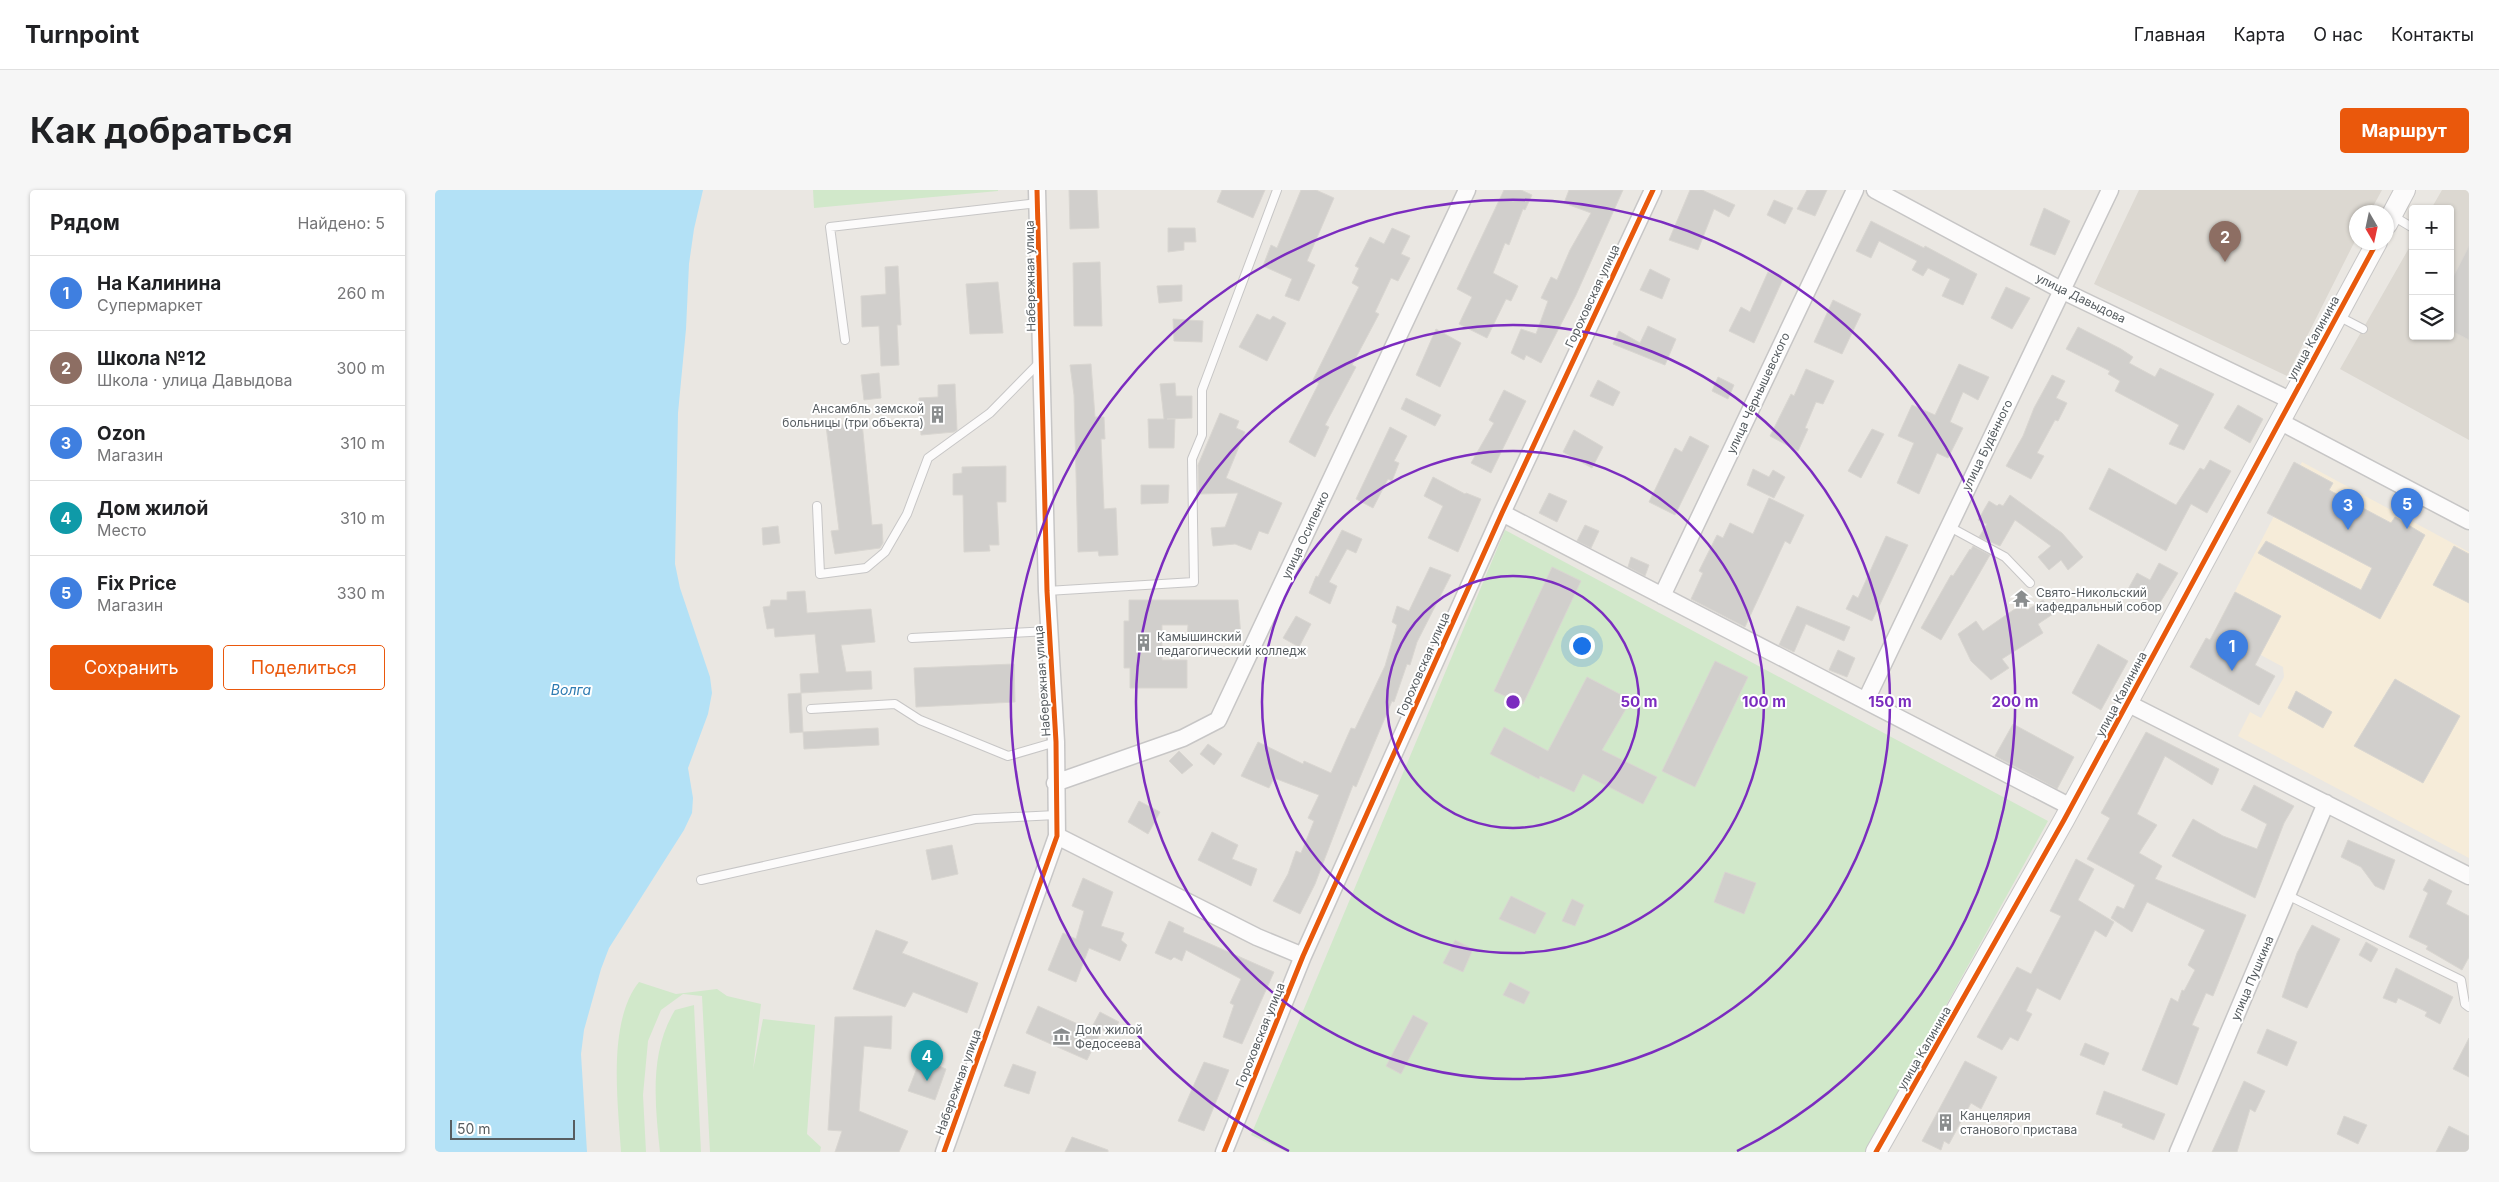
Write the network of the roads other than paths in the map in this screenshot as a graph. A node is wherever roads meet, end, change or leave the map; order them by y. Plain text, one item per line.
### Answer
1 (1277, 190) edge
2 (1467, 190) edge
3 (1653, 190) edge
4 (1855, 190) edge
5 (1875, 190) edge
6 (2110, 190) edge
7 (2405, 190) edge
8 (1038, 196) edge
9 (2394, 211) edge
10 (2394, 222) edge
11 (2409, 227) edge
12 (2373, 250) edge
13 (2061, 290) junction
14 (2337, 316) junction
15 (2363, 329) dead end
16 (845, 340) dead end
17 (1042, 360) junction
18 (2290, 400) junction
19 (2279, 421) junction
20 (817, 506) dead end
21 (1502, 513) junction
22 (2469, 521) edge
23 (1949, 526) junction
24 (2030, 583) dead end
25 (1047, 591) junction
26 (1662, 596) junction
27 (1049, 630) junction
28 (912, 638) dead end
29 (1866, 700) junction
30 (2127, 703) junction
31 (811, 709) dead end
32 (1056, 742) junction
33 (1055, 783) junction
34 (2326, 803) junction
35 (2071, 807) junction
36 (1056, 815) junction
37 (1057, 836) junction
38 (2469, 876) edge
39 (701, 880) dead end
40 (2287, 895) junction
41 (1303, 956) junction
42 (2469, 1007) edge
43 (944, 1152) edge
44 (1224, 1152) edge
45 (1876, 1152) edge
46 (2178, 1152) edge

1 - 25 lane
2 - 33 street, улица Осипенко
3 - 21 street, Гороховская улица
4 - 26 street, улица Чернышевского
5 - 13 street, улица Давыдова
6 - 13 street, улица Будённого
7 - 9 street
8 - 16 lane
8 - 17 street, Набережная улица
10 - 11 lane
12 - 14 street, улица Калинина
13 - 18 street, улица Давыдова
13 - 23 street, улица Будённого
14 - 15 lane
14 - 18 street, улица Калинина
17 - 20 lane
17 - 25 street, Набережная улица
18 - 19 street, улица Калинина
19 - 22 street
19 - 30 street, улица Калинина
21 - 26 street
21 - 41 street, Гороховская улица
23 - 24 lane
23 - 29 street, улица Будённого
25 - 27 street, Набережная улица
26 - 29 street
27 - 28 lane
27 - 32 street, Набережная улица
29 - 35 street
30 - 34 street
30 - 35 street, улица Калинина
31 - 32 lane
32 - 33 street, Набережная улица
33 - 36 street, Набережная улица
34 - 38 street
34 - 40 street, улица Пушкина
35 - 45 street, улица Калинина
36 - 37 street, Набережная улица
36 - 39 lane
37 - 41 street
37 - 43 street, Набережная улица
40 - 42 lane
40 - 46 street, улица Пушкина
41 - 44 street, Гороховская улица

